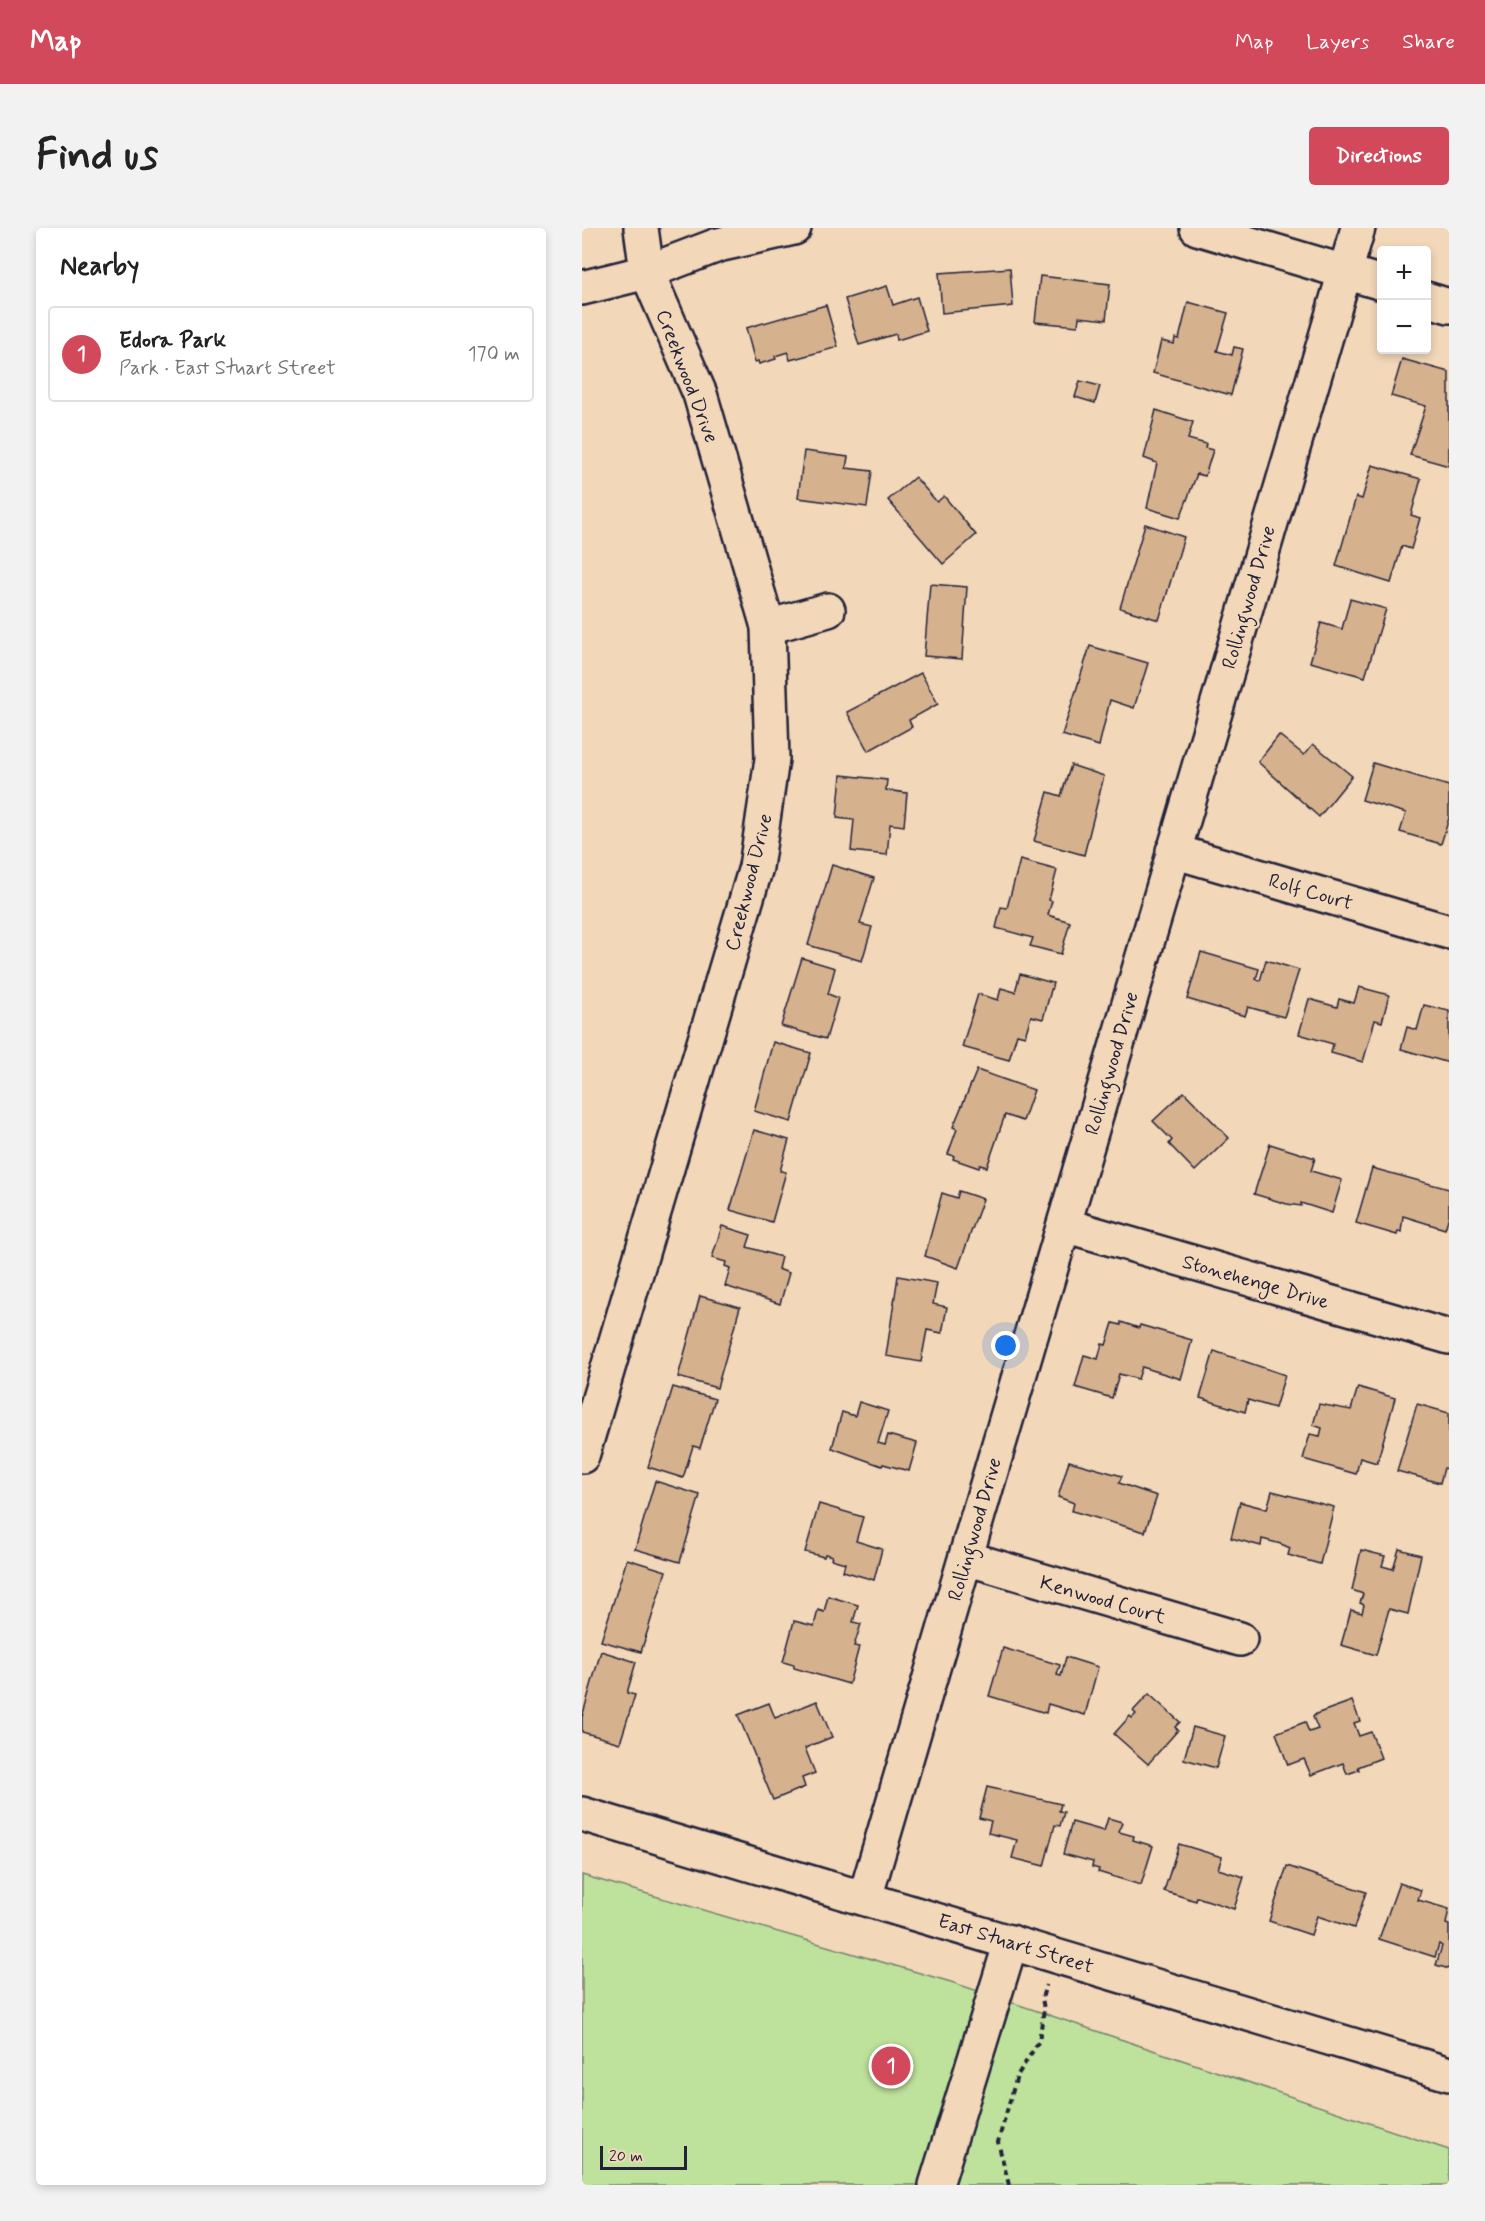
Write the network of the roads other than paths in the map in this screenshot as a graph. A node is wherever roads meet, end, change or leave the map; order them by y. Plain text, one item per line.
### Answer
1 (641, 228) edge
2 (794, 228) edge
3 (1197, 228) edge
4 (1358, 228) edge
5 (1345, 270) junction
6 (648, 272) junction
7 (1377, 281) edge
8 (582, 288) edge
9 (1429, 300) edge
10 (1449, 306) edge
11 (828, 609) dead end
12 (768, 627) junction
13 (1173, 851) junction
14 (1449, 932) edge
15 (1064, 1225) junction
16 (1449, 1337) edge
17 (582, 1456) edge
18 (966, 1558) junction
19 (1240, 1639) dead end
20 (582, 1814) edge
21 (865, 1898) junction
22 (1011, 1942) junction
23 (1449, 2074) edge
24 (936, 2185) edge

1 - 6 street, Creekwood Drive
2 - 6 street
3 - 5 street
4 - 5 street, Rollingwood Drive
5 - 7 street
5 - 13 street, Rollingwood Drive
6 - 8 street
6 - 12 street, Creekwood Drive
9 - 10 street
11 - 12 street
12 - 17 street, Creekwood Drive
13 - 14 street, Rolf Court
13 - 15 street, Rollingwood Drive
15 - 16 street, Stonehenge Drive
15 - 18 street, Rollingwood Drive
18 - 19 street, Kenwood Court
18 - 21 street, Rollingwood Drive
20 - 21 street, East Stuart Street
21 - 22 street, East Stuart Street
22 - 23 street, East Stuart Street
22 - 24 street

